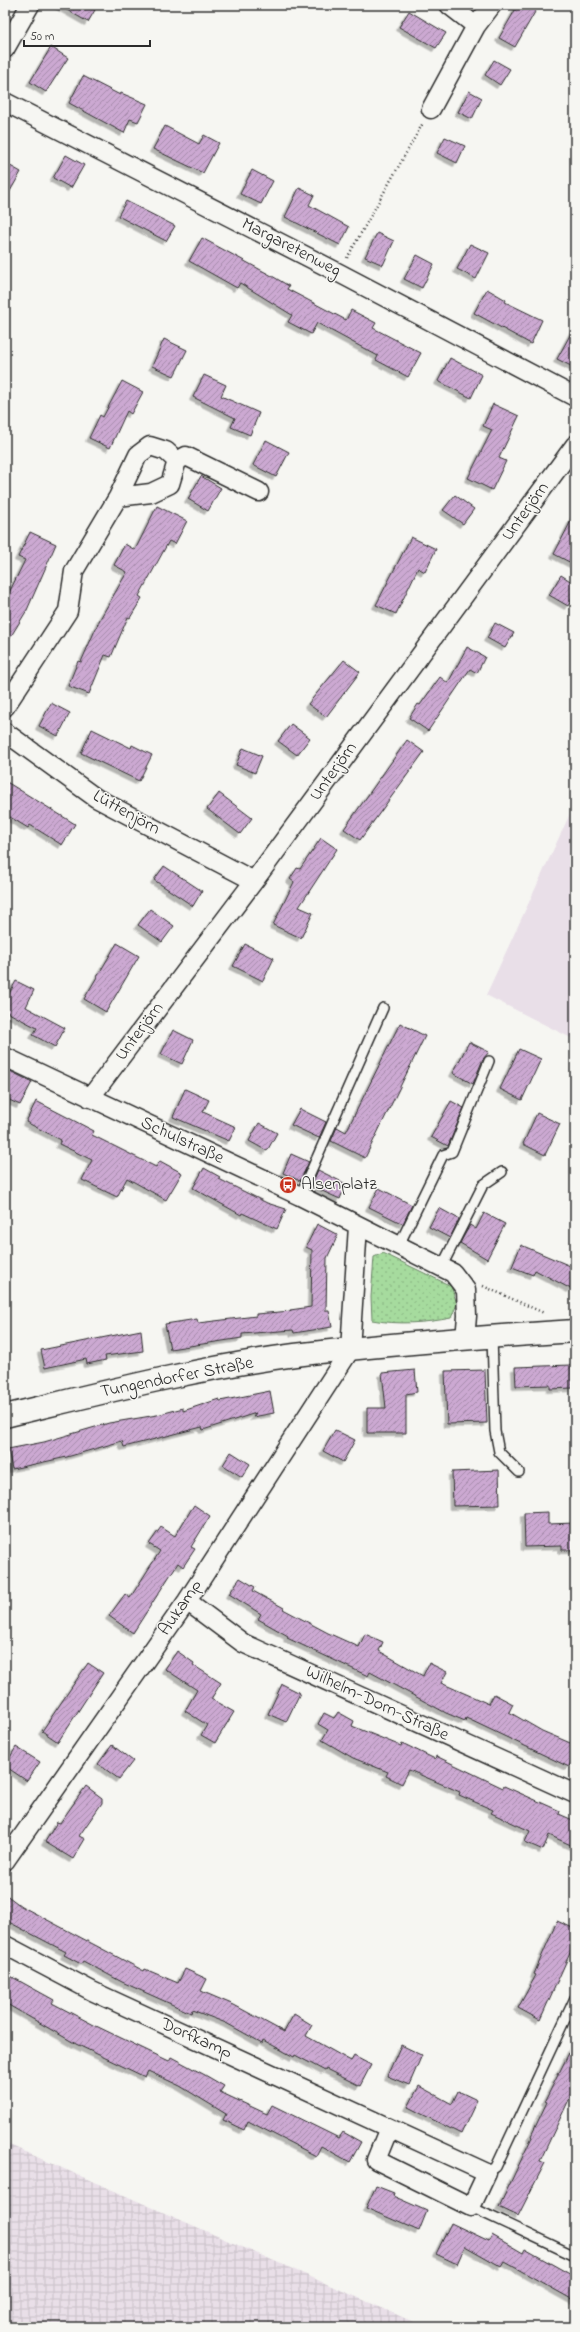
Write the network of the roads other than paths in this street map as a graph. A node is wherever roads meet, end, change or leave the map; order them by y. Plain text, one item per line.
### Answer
1 (30, 5) edge
2 (449, 5) edge
3 (492, 5) edge
4 (476, 26) junction
5 (5, 49) edge
6 (5, 102) edge
7 (431, 108) road end
8 (575, 397) edge
9 (575, 445) edge
10 (177, 461) junction
11 (259, 492) dead end
12 (118, 497) junction
13 (5, 707) edge
14 (5, 732) edge
15 (254, 881) junction
16 (383, 1008) dead end
17 (5, 1057) edge
18 (489, 1061) dead end
19 (90, 1098) junction
20 (502, 1172) dead end
21 (300, 1196) junction
22 (358, 1226) junction
23 (399, 1245) junction
24 (442, 1266) junction
25 (575, 1331) edge
26 (492, 1337) junction
27 (465, 1339) junction
28 (350, 1350) junction
29 (5, 1416) edge
30 (519, 1472) dead end
31 (187, 1601) junction
32 (575, 1794) edge
33 (5, 1861) edge
34 (5, 1945) edge
35 (575, 1998) edge
36 (389, 2128) junction
37 (488, 2173) junction
38 (471, 2207) junction
39 (575, 2256) edge

1 - 5 street
2 - 4 street
3 - 4 street
4 - 7 street
6 - 8 street, Margaretenweg
9 - 15 street, Unterjörn
10 - 11 street
10 - 12 street
10 - 12 street
12 - 13 street
14 - 15 street, Lüttenjörn
15 - 19 street, Unterjörn
16 - 21 lane
17 - 19 street, Schulstraße
18 - 23 lane
19 - 21 street, Schulstraße
20 - 24 lane
21 - 22 street, Schulstraße
22 - 23 street
22 - 28 street
23 - 24 street
24 - 27 street
25 - 26 main road
26 - 27 main road
26 - 30 lane
27 - 28 main road
28 - 29 main road, Tungendorfer Straße
28 - 31 street, Aukamp
31 - 32 street, Wilhelm-Dorn-Straße
31 - 33 street, Aukamp
34 - 36 street, Dorfkamp
35 - 37 lane
36 - 37 street, Dorfkamp
36 - 38 street
37 - 38 street
38 - 39 lane

